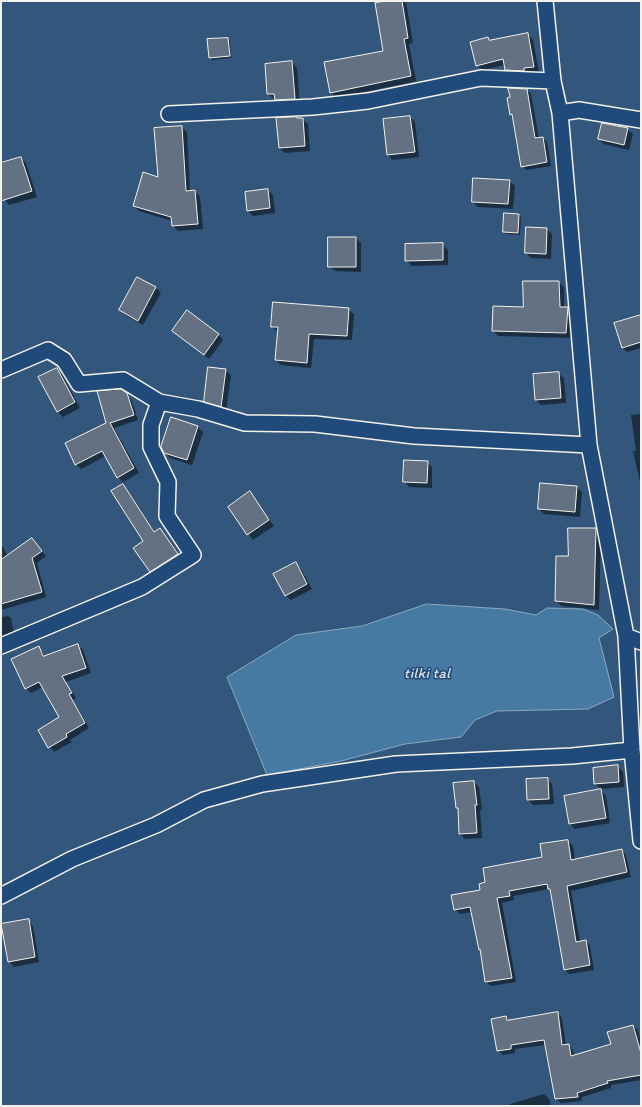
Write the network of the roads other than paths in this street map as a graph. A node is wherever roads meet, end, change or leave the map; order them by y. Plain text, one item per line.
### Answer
1 (546, 1) edge
2 (553, 81) junction
3 (560, 113) junction
4 (169, 114) dead end
5 (641, 120) edge
6 (1, 370) edge
7 (159, 402) junction
8 (589, 445) junction
9 (626, 636) junction
10 (641, 642) edge
11 (1, 646) edge
12 (632, 750) junction
13 (641, 841) edge
14 (1, 896) edge

1 - 2 street
2 - 3 street
2 - 4 street
3 - 5 street
3 - 8 street
6 - 7 street
7 - 8 street
7 - 11 street
8 - 9 street
9 - 10 street
9 - 12 street
12 - 13 street
12 - 14 street

